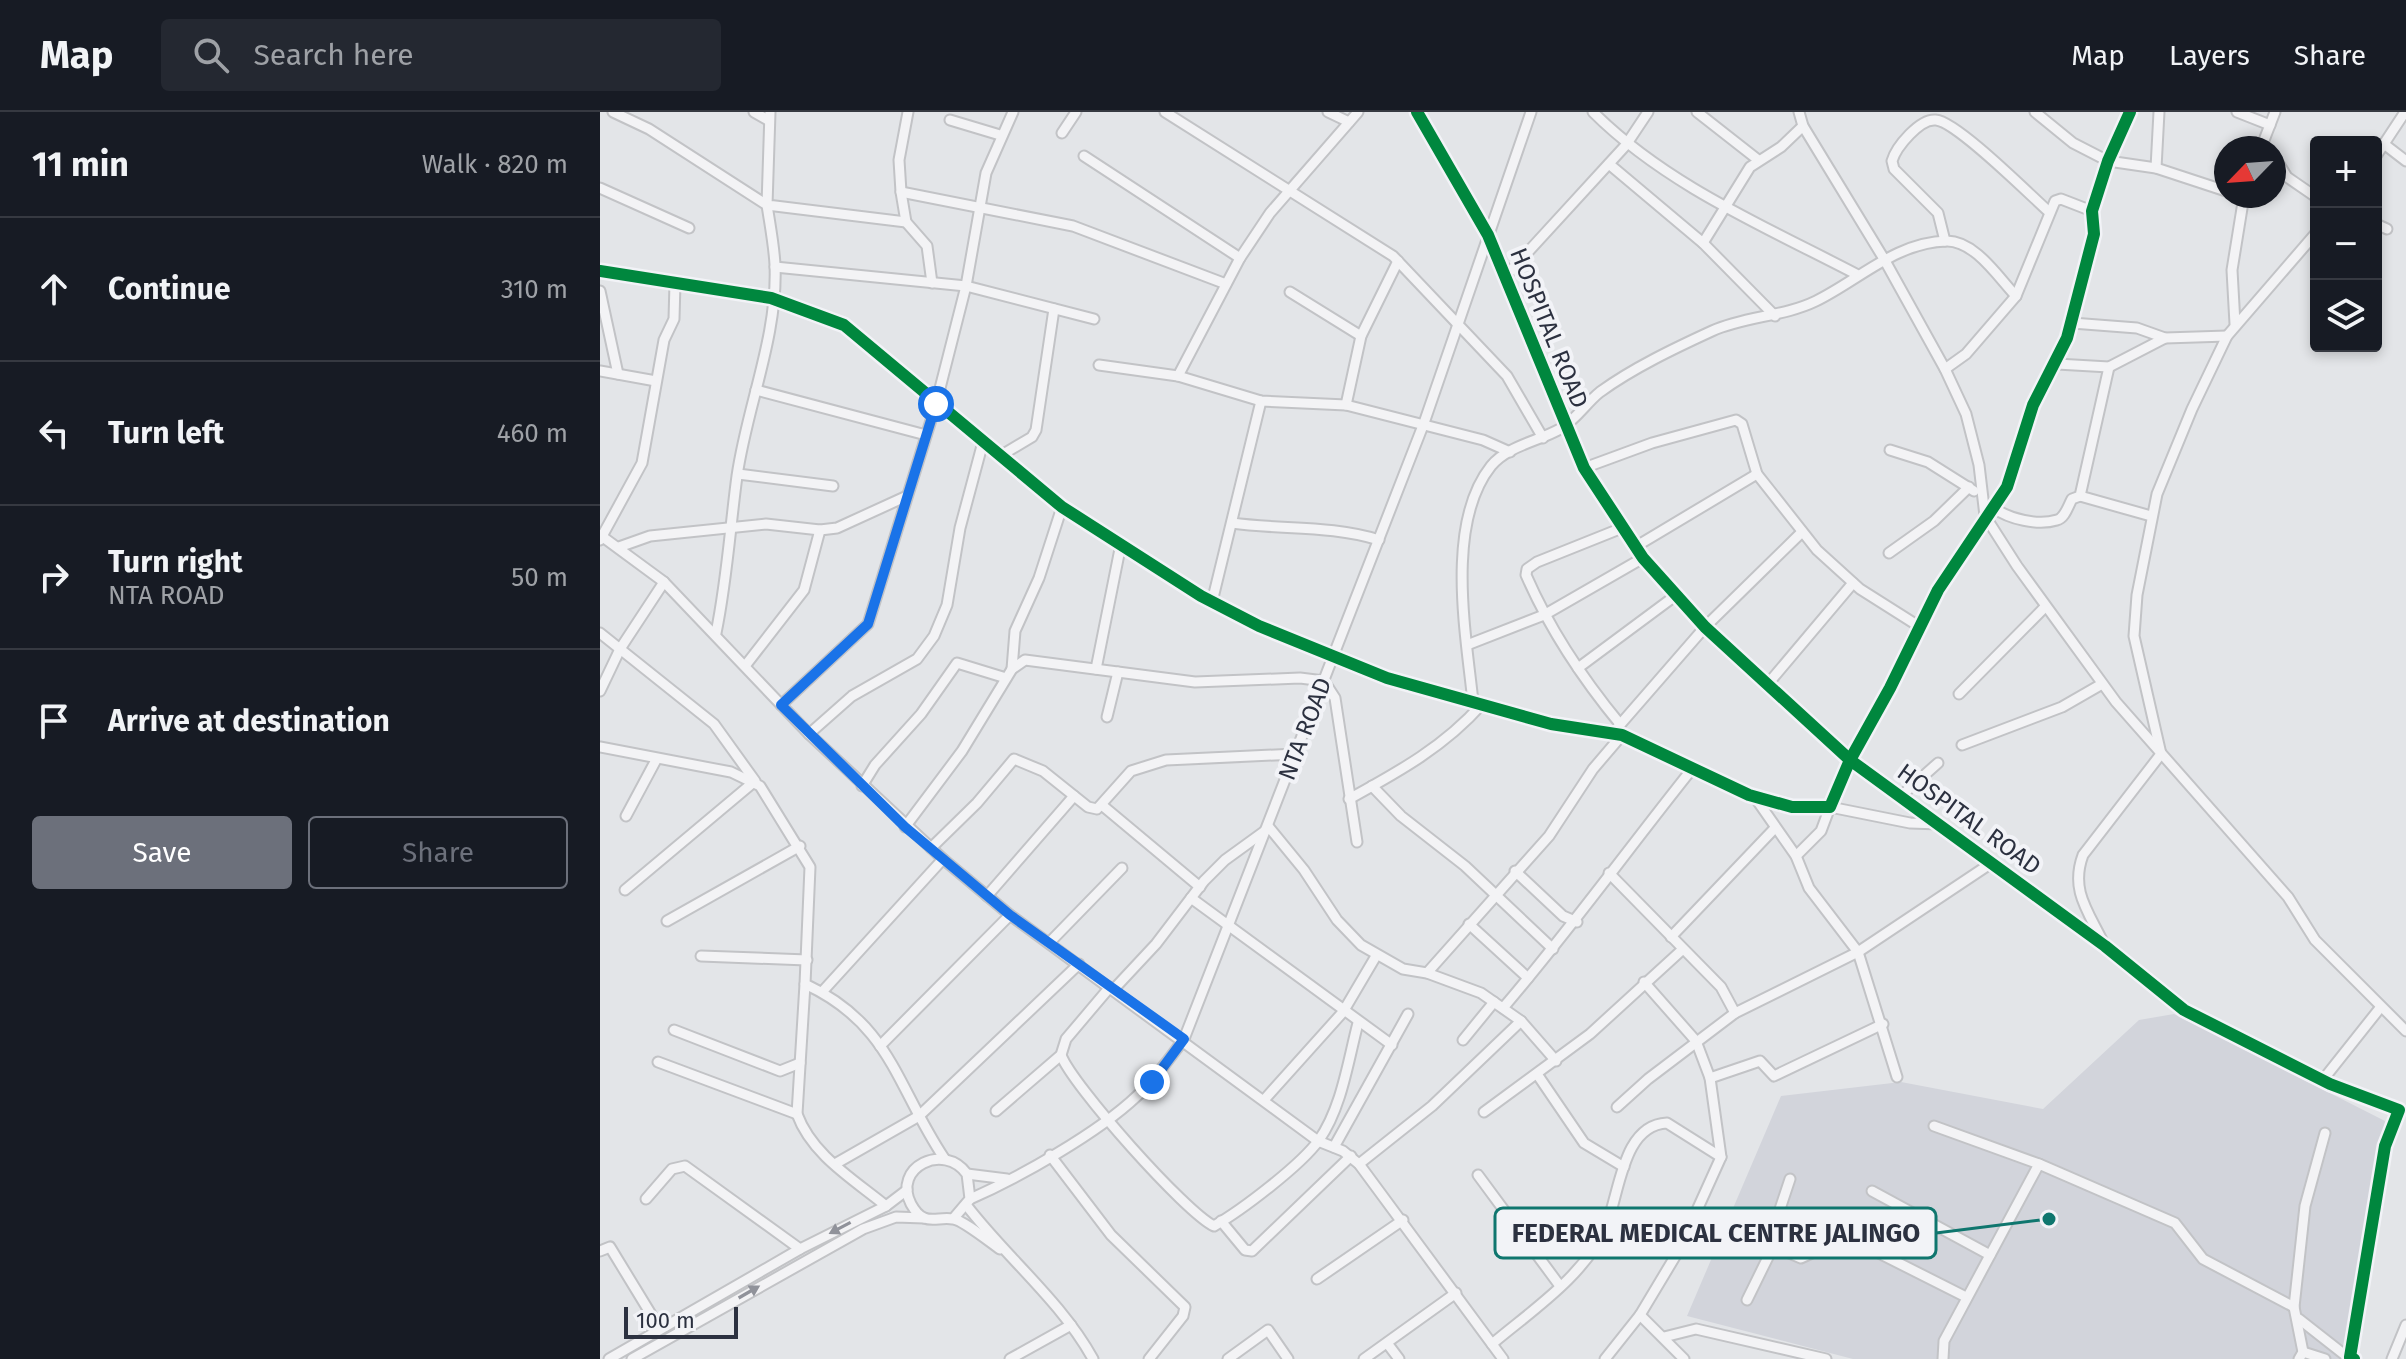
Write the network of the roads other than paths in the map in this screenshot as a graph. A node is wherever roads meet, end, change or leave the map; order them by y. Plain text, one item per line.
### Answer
1 (613, 112) edge
2 (754, 112) edge
3 (908, 112) edge
4 (1013, 112) edge
5 (1076, 112) edge
6 (1165, 112) edge
7 (1328, 112) edge
8 (1358, 112) edge
9 (1417, 112) edge
10 (1531, 112) edge
11 (1593, 112) edge
12 (1648, 112) edge
13 (1697, 112) edge
14 (1799, 112) edge
15 (2035, 112) edge
16 (2159, 112) edge
17 (2237, 112) edge
18 (2275, 112) edge
19 (2128, 113) edge
20 (2401, 113) edge
21 (769, 116) edge
22 (950, 120) dead end
23 (1349, 122) junction
24 (1803, 126) junction
25 (2268, 129) junction
26 (1062, 133) dead end
27 (1000, 135) junction
28 (2265, 136) edge
29 (2269, 136) edge
30 (2384, 144) junction
31 (1626, 145) junction
32 (2382, 147) edge
33 (1084, 156) dead end
34 (1757, 159) junction
35 (2108, 161) junction
36 (2406, 161) edge
37 (1609, 164) junction
38 (2156, 168) junction
39 (2286, 175) edge
40 (2214, 187) edge
41 (600, 188) edge
42 (1291, 189) junction
43 (901, 192) junction
44 (2310, 193) edge
45 (767, 205) junction
46 (1725, 206) junction
47 (2240, 208) edge
48 (982, 209) junction
49 (2048, 211) junction
50 (2092, 211) junction
51 (906, 222) junction
52 (2382, 227) edge
53 (689, 228) dead end
54 (2387, 229) dead end
55 (1488, 235) junction
56 (2310, 240) edge
57 (1945, 241) junction
58 (1703, 243) junction
59 (1240, 258) junction
60 (1884, 259) junction
61 (1398, 261) junction
62 (775, 267) junction
63 (600, 271) edge
64 (1856, 274) junction
65 (1505, 277) junction
66 (675, 283) junction
67 (932, 283) junction
68 (1226, 284) junction
69 (966, 286) junction
70 (1290, 292) dead end
71 (600, 293) edge
72 (2016, 296) junction
73 (771, 298) junction
74 (1054, 309) junction
75 (1775, 316) junction
76 (1094, 319) dead end
77 (2072, 323) junction
78 (2235, 324) junction
79 (1457, 325) junction
80 (1361, 336) junction
81 (2227, 336) junction
82 (2165, 338) junction
83 (2057, 364) junction
84 (1099, 365) dead end
85 (2109, 367) junction
86 (1945, 369) junction
87 (600, 371) edge
88 (618, 374) junction
89 (1178, 376) junction
90 (656, 381) junction
91 (756, 390) junction
92 (1261, 401) junction
93 (936, 404) junction
94 (1346, 405) junction
95 (1424, 423) junction
96 (1564, 427) junction
97 (926, 435) junction
98 (1543, 438) junction
99 (983, 442) junction
100 (1890, 450) dead end
101 (1510, 452) junction
102 (1000, 456) junction
103 (1584, 468) junction
104 (738, 474) junction
105 (1757, 474) junction
106 (833, 486) dead end
107 (1969, 487) junction
108 (1981, 494) junction
109 (907, 496) junction
110 (2080, 496) junction
111 (1062, 507) junction
112 (1994, 508) junction
113 (1985, 516) junction
114 (2151, 516) junction
115 (1232, 523) junction
116 (1622, 528) junction
117 (732, 529) junction
118 (820, 530) junction
119 (1802, 532) junction
120 (601, 537) edge
121 (1379, 540) junction
122 (1121, 544) junction
123 (619, 547) junction
124 (1635, 547) junction
125 (1889, 553) dead end
126 (1643, 558) junction
127 (664, 582) junction
128 (1853, 583) junction
129 (1675, 596) junction
130 (1212, 602) junction
131 (2045, 607) junction
132 (1544, 615) junction
133 (1705, 627) junction
134 (1920, 627) junction
135 (600, 633) edge
136 (716, 633) junction
137 (1467, 645) junction
138 (620, 649) junction
139 (1333, 656) junction
140 (745, 666) junction
141 (1578, 668) junction
142 (1096, 669) junction
143 (1118, 672) junction
144 (1009, 673) junction
145 (1324, 681) junction
146 (2102, 684) junction
147 (1767, 685) junction
148 (600, 691) edge
149 (1959, 694) dead end
150 (1477, 703) junction
151 (781, 705) junction
152 (1107, 717) dead end
153 (1620, 724) junction
154 (809, 734) junction
155 (1617, 734) junction
156 (1962, 745) dead end
157 (600, 747) edge
158 (1296, 754) junction
159 (2161, 754) junction
160 (656, 760) junction
161 (1850, 760) junction
162 (1938, 763) dead end
163 (1692, 769) junction
164 (755, 781) junction
165 (862, 786) junction
166 (1372, 786) junction
167 (1074, 796) junction
168 (1754, 796) junction
169 (1901, 796) junction
170 (1349, 799) junction
171 (1103, 806) junction
172 (1830, 807) junction
173 (626, 816) dead end
174 (1941, 824) junction
175 (905, 827) junction
176 (1267, 828) junction
177 (1775, 828) junction
178 (1357, 842) dead end
179 (800, 846) junction
180 (931, 848) junction
181 (1796, 856) junction
182 (943, 859) junction
183 (1993, 862) junction
184 (1122, 868) dead end
185 (1515, 871) junction
186 (1609, 873) junction
187 (1200, 887) junction
188 (625, 890) dead end
189 (1495, 894) junction
190 (987, 896) junction
191 (1191, 898) junction
192 (1010, 915) junction
193 (667, 921) dead end
194 (1577, 922) junction
195 (1469, 924) junction
196 (1229, 929) junction
197 (1671, 937) junction
198 (1049, 943) junction
199 (2105, 946) junction
200 (1553, 949) junction
201 (1683, 949) junction
202 (1858, 952) junction
203 (701, 956) dead end
204 (1376, 956) junction
205 (807, 960) junction
206 (1079, 964) junction
207 (1427, 973) junction
208 (1528, 978) junction
209 (1644, 982) junction
210 (805, 984) junction
211 (1112, 988) junction
212 (822, 992) junction
213 (1498, 1005) junction
214 (2380, 1008) junction
215 (1343, 1012) junction
216 (1735, 1013) junction
217 (1408, 1014) dead end
218 (1521, 1021) junction
219 (1358, 1023) junction
220 (1883, 1024) junction
221 (674, 1030) dead end
222 (2406, 1031) edge
223 (1184, 1039) junction
224 (1463, 1040) dead end
225 (1696, 1041) junction
226 (1392, 1045) junction
227 (880, 1046) junction
228 (1061, 1055) junction
229 (1556, 1061) junction
230 (658, 1062) dead end
231 (800, 1063) junction
232 (1537, 1074) junction
233 (1897, 1077) dead end
234 (1710, 1078) junction
235 (2322, 1081) junction
236 (1264, 1100) junction
237 (2406, 1100) edge
238 (1617, 1107) dead end
239 (2399, 1110) junction
240 (996, 1111) dead end
241 (1484, 1112) dead end
242 (797, 1114) junction
243 (919, 1116) junction
244 (1108, 1119) junction
245 (1934, 1126) dead end
246 (2325, 1133) dead end
247 (929, 1136) junction
248 (1318, 1141) junction
249 (1334, 1147) junction
250 (1050, 1155) junction
251 (1351, 1156) junction
252 (1721, 1157) junction
253 (944, 1158) junction
254 (924, 1162) junction
255 (835, 1164) junction
256 (1359, 1164) junction
257 (2039, 1164) junction
258 (1624, 1167) junction
259 (967, 1174) junction
260 (1478, 1175) dead end
261 (1007, 1179) junction
262 (1790, 1179) dead end
263 (907, 1190) junction
264 (1872, 1191) dead end
265 (646, 1199) dead end
266 (968, 1202) junction
267 (886, 1206) junction
268 (924, 1218) junction
269 (953, 1219) junction
270 (1403, 1220) junction
271 (1221, 1221) junction
272 (1743, 1233) dead end
273 (1772, 1243) junction
274 (800, 1249) junction
275 (1000, 1249) junction
276 (600, 1251) edge
277 (1990, 1255) junction
278 (1317, 1279) dead end
279 (1560, 1286) junction
280 (1456, 1293) junction
281 (1966, 1297) junction
282 (1747, 1300) dead end
283 (2294, 1307) junction
284 (1640, 1315) junction
285 (2299, 1319) junction
286 (1071, 1325) junction
287 (2406, 1325) edge
288 (660, 1329) junction
289 (1664, 1337) junction
290 (1387, 1343) junction
291 (1492, 1344) junction
292 (2301, 1355) edge
293 (2351, 1358) edge
294 (609, 1359) edge
295 (632, 1359) edge
296 (1010, 1359) edge
297 (1093, 1359) edge
298 (1149, 1359) edge
299 (1228, 1359) edge
300 (1288, 1359) edge
301 (1364, 1359) edge
302 (1399, 1359) edge
303 (1503, 1359) edge
304 (1605, 1359) edge
305 (1684, 1359) edge
306 (1826, 1359) edge
307 (1943, 1359) edge
308 (2325, 1359) edge
309 (2392, 1359) edge

1 - 45 street
2 - 21 street
3 - 43 street
4 - 27 street
5 - 26 street
6 - 42 street
7 - 23 street
8 - 23 street
9 - 55 street, HOSPITAL ROAD
10 - 55 street, NTA ROAD
11 - 31 street
12 - 31 street
13 - 34 street
14 - 24 street
15 - 35 street
16 - 38 street
17 - 25 street
18 - 25 street
19 - 35 street
20 - 30 street
21 - 45 street
22 - 27 street
23 - 42 street
24 - 34 street
24 - 60 street
25 - 28 street
25 - 29 street
27 - 48 street
30 - 32 street
30 - 36 street
31 - 37 street
31 - 46 street
33 - 59 street
34 - 46 street
35 - 38 street
35 - 50 street
37 - 58 street
37 - 65 street
38 - 40 street
39 - 44 street
41 - 53 street
42 - 59 street
42 - 61 street
43 - 48 street
43 - 51 street
45 - 51 street
45 - 62 street
46 - 58 street
46 - 64 street
47 - 78 street
48 - 68 street
48 - 69 street
49 - 50 street
49 - 57 street
49 - 72 street
50 - 77 street
51 - 67 street
52 - 54 street
55 - 65 street, HOSPITAL ROAD
55 - 79 street, NTA ROAD
56 - 78 street
57 - 60 street
57 - 72 street
58 - 75 street
59 - 68 street
60 - 64 street
60 - 86 street
61 - 79 street
61 - 80 street
62 - 67 street
62 - 73 street
63 - 66 street
64 - 75 street
65 - 96 street, HOSPITAL ROAD
66 - 73 street
66 - 90 street
67 - 69 street
68 - 89 street
69 - 74 street
69 - 93 street
70 - 80 street
71 - 88 street
72 - 86 street
73 - 91 street
73 - 93 street
74 - 76 street
74 - 102 street
75 - 96 street
77 - 82 street
77 - 83 street
78 - 81 street
79 - 95 street, NTA ROAD
79 - 98 street
80 - 94 street
81 - 82 street
81 - 114 street
82 - 85 street
83 - 85 street
83 - 112 street
84 - 89 street
85 - 110 street
86 - 108 street
87 - 88 street
88 - 90 street
89 - 92 street
90 - 120 street
91 - 97 street
91 - 104 street
92 - 94 street
92 - 115 street
93 - 97 street
93 - 99 street
94 - 95 street
95 - 101 street
95 - 121 street, NTA ROAD
96 - 98 street
96 - 103 street, HOSPITAL ROAD
97 - 109 street
98 - 101 street
99 - 102 street
99 - 154 street
100 - 107 street
101 - 137 street
102 - 111 street
103 - 105 street
103 - 116 street, HOSPITAL ROAD
104 - 106 street
104 - 117 street
105 - 119 street
105 - 124 street
107 - 108 street
107 - 125 street
108 - 113 street
109 - 118 street
109 - 151 street
110 - 112 street
110 - 114 street
111 - 122 street
111 - 144 street
112 - 113 street
113 - 131 street
113 - 134 street
114 - 159 street
115 - 121 street
115 - 130 street
116 - 124 street, HOSPITAL ROAD
116 - 132 street
117 - 118 street
117 - 123 street
117 - 136 street
118 - 140 street
119 - 128 street
119 - 133 street
120 - 123 street
121 - 139 street, NTA ROAD
122 - 130 street
122 - 142 street
123 - 127 street
124 - 126 street, HOSPITAL ROAD
126 - 129 street, HOSPITAL ROAD
126 - 132 street
127 - 136 street
127 - 138 street
128 - 134 street
128 - 147 street
129 - 133 street, HOSPITAL ROAD
129 - 141 street
130 - 139 street
131 - 146 street
131 - 149 street
132 - 137 street
132 - 141 street
133 - 147 street, HOSPITAL ROAD
133 - 153 street
134 - 161 street
135 - 138 street
136 - 140 street
137 - 150 street
138 - 148 street
138 - 164 street
139 - 145 street, NTA ROAD
139 - 150 street
140 - 151 street
141 - 153 street
142 - 143 street
142 - 144 street
143 - 145 street
143 - 152 street
144 - 165 street
144 - 175 street
145 - 158 street, NTA ROAD
145 - 170 street
146 - 156 street
146 - 159 street
147 - 161 street, HOSPITAL ROAD
150 - 155 street
150 - 166 street
151 - 154 street
153 - 155 street
154 - 165 street
155 - 163 street
155 - 185 street
157 - 160 street
158 - 171 street
158 - 176 street, NTA ROAD
159 - 199 street
159 - 214 street
160 - 164 street
160 - 173 street
161 - 169 street, HOSPITAL ROAD
161 - 172 street
162 - 169 street
163 - 168 street
163 - 186 street
164 - 179 street
164 - 188 street
165 - 175 street
166 - 170 street
166 - 189 street
167 - 171 street
167 - 180 street
167 - 190 street
168 - 172 street
168 - 177 street
169 - 174 street, HOSPITAL ROAD
170 - 178 street
171 - 187 street
172 - 174 street
172 - 181 street
174 - 183 street, HOSPITAL ROAD
175 - 180 street
176 - 187 street
176 - 196 street, NTA ROAD
176 - 204 street
177 - 181 street
177 - 197 street
179 - 193 street
179 - 205 street
180 - 182 street
181 - 202 street
182 - 190 street
182 - 212 street
183 - 199 street, HOSPITAL ROAD
183 - 202 street
184 - 198 street
185 - 189 street
185 - 194 street
186 - 194 street
186 - 197 street
187 - 191 street
189 - 195 street
189 - 200 street
190 - 192 street
191 - 196 street
191 - 211 street
192 - 198 street
192 - 227 street
194 - 200 street
195 - 207 street
195 - 208 street
196 - 215 street
196 - 223 street, NTA ROAD
197 - 201 street
198 - 206 street
199 - 235 street, HOSPITAL ROAD
200 - 208 street
201 - 209 street
201 - 216 street
202 - 216 street
202 - 220 street
203 - 205 street
204 - 207 street
204 - 215 street
205 - 210 street
206 - 211 street
206 - 243 street
207 - 213 street
208 - 213 street
209 - 225 street
209 - 229 street
210 - 212 street
210 - 231 street
211 - 223 street
211 - 228 street
212 - 227 street
213 - 218 street
213 - 224 street
214 - 222 street
214 - 235 street
215 - 219 street
215 - 236 street
216 - 225 street
217 - 226 street
218 - 229 street
218 - 256 street
219 - 226 street
219 - 248 street
220 - 233 street
220 - 234 street
221 - 231 street
223 - 236 street
223 - 244 street, NTA ROAD
225 - 234 street
225 - 238 street
226 - 249 street
227 - 243 street
228 - 240 street
228 - 244 street
229 - 232 street
230 - 242 street
231 - 242 street
232 - 241 street
232 - 258 street
234 - 252 street
235 - 239 street, HOSPITAL ROAD
236 - 248 street
237 - 239 street
239 - 293 street
242 - 255 street
243 - 247 street
243 - 255 street
244 - 250 street, NTA ROAD
244 - 271 street
245 - 257 street
246 - 283 street
247 - 253 street
247 - 254 street
248 - 249 street
248 - 271 street
249 - 251 street
250 - 261 street, NTA ROAD
250 - 298 street
251 - 256 street
251 - 271 street
252 - 258 street
252 - 284 street
253 - 254 street
253 - 259 street
254 - 263 street
255 - 267 street
256 - 270 street
257 - 277 street
257 - 283 street
258 - 279 street
259 - 261 street
259 - 266 street
260 - 279 street
261 - 266 street, NTA ROAD
262 - 273 street
263 - 267 street
263 - 268 street
264 - 277 street
265 - 274 street
266 - 269 street
266 - 275 street
267 -> 274 street
268 - 269 street
295 -> 268 street
269 - 275 street
270 - 278 street
270 - 280 street
272 - 273 street
273 - 281 street
273 - 282 street
274 - 288 street
275 - 286 street
276 - 288 street
277 - 281 street
279 - 291 street
280 - 290 street
280 - 291 street
281 - 307 street
283 - 285 street
284 - 289 street
284 - 304 street
285 - 292 street
285 - 293 street
286 - 296 street
286 - 297 street
287 - 309 street
288 - 294 street
289 - 305 street
289 - 306 street
290 - 301 street
290 - 302 street
291 - 303 street
292 - 308 street
299 - 300 street

